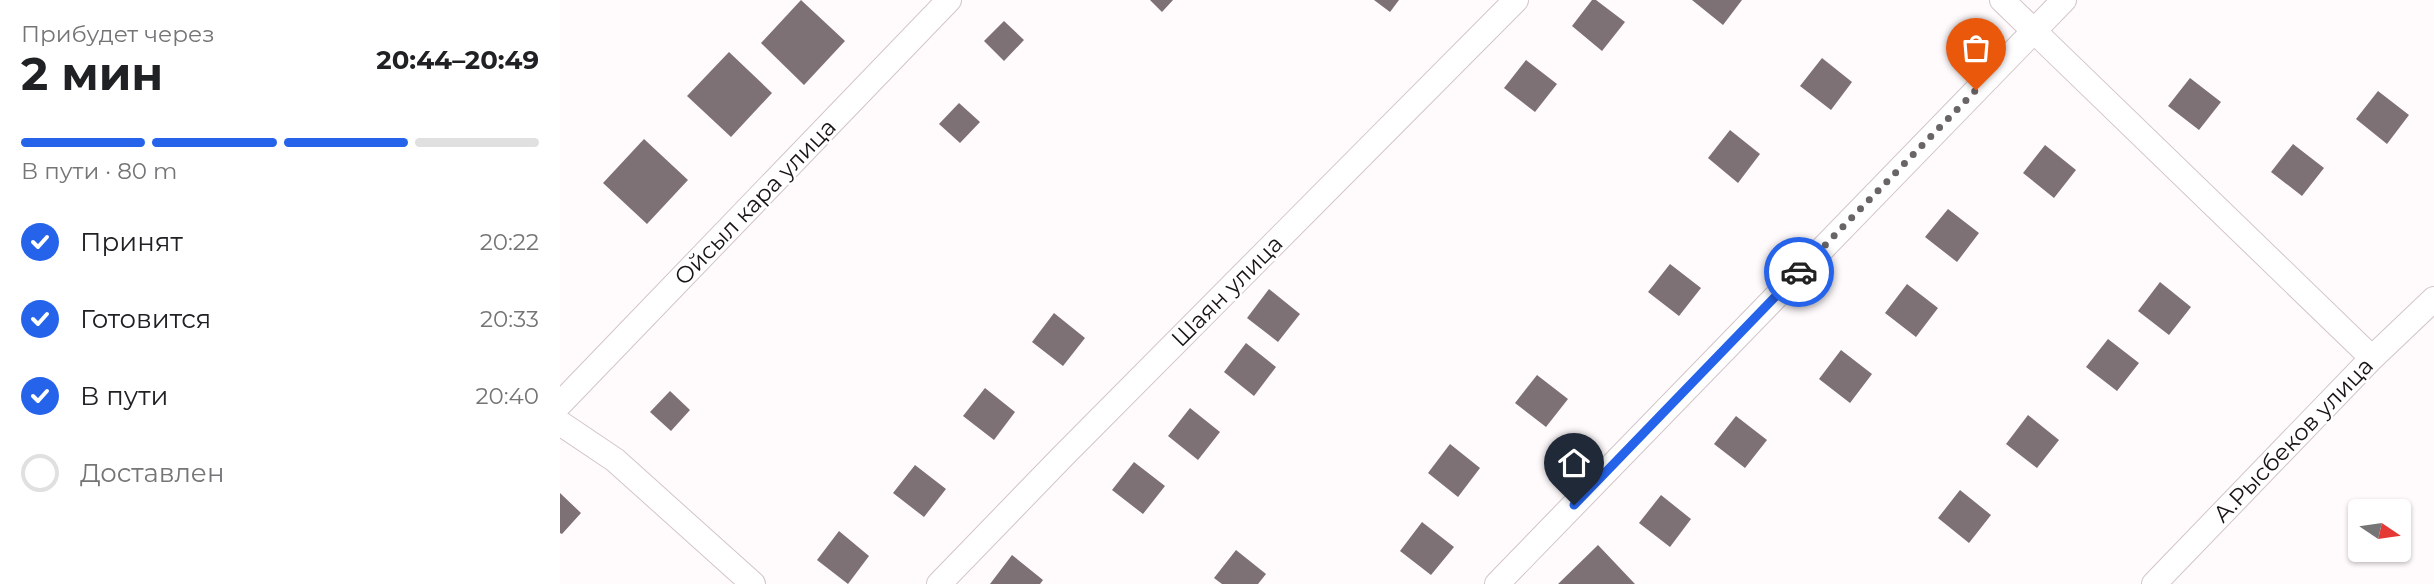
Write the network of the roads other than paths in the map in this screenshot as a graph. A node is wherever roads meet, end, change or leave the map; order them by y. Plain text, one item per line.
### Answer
1 (949, 0) edge
2 (1516, 0) edge
3 (2001, 0) edge
4 (2064, 0) edge
5 (2034, 30) junction
6 (2434, 299) edge
7 (2372, 358) junction
8 (560, 404) edge
9 (560, 423) edge
10 (753, 584) edge
11 (939, 584) edge
12 (1497, 584) edge
13 (2154, 584) edge

1 - 8 street, Ойсыл кара улица
2 - 11 street, Шаян улица
3 - 5 street
4 - 5 street
5 - 7 street
5 - 12 street
6 - 7 street, А.Рысбеков улица
7 - 13 street, А.Рысбеков улица
9 - 10 street

